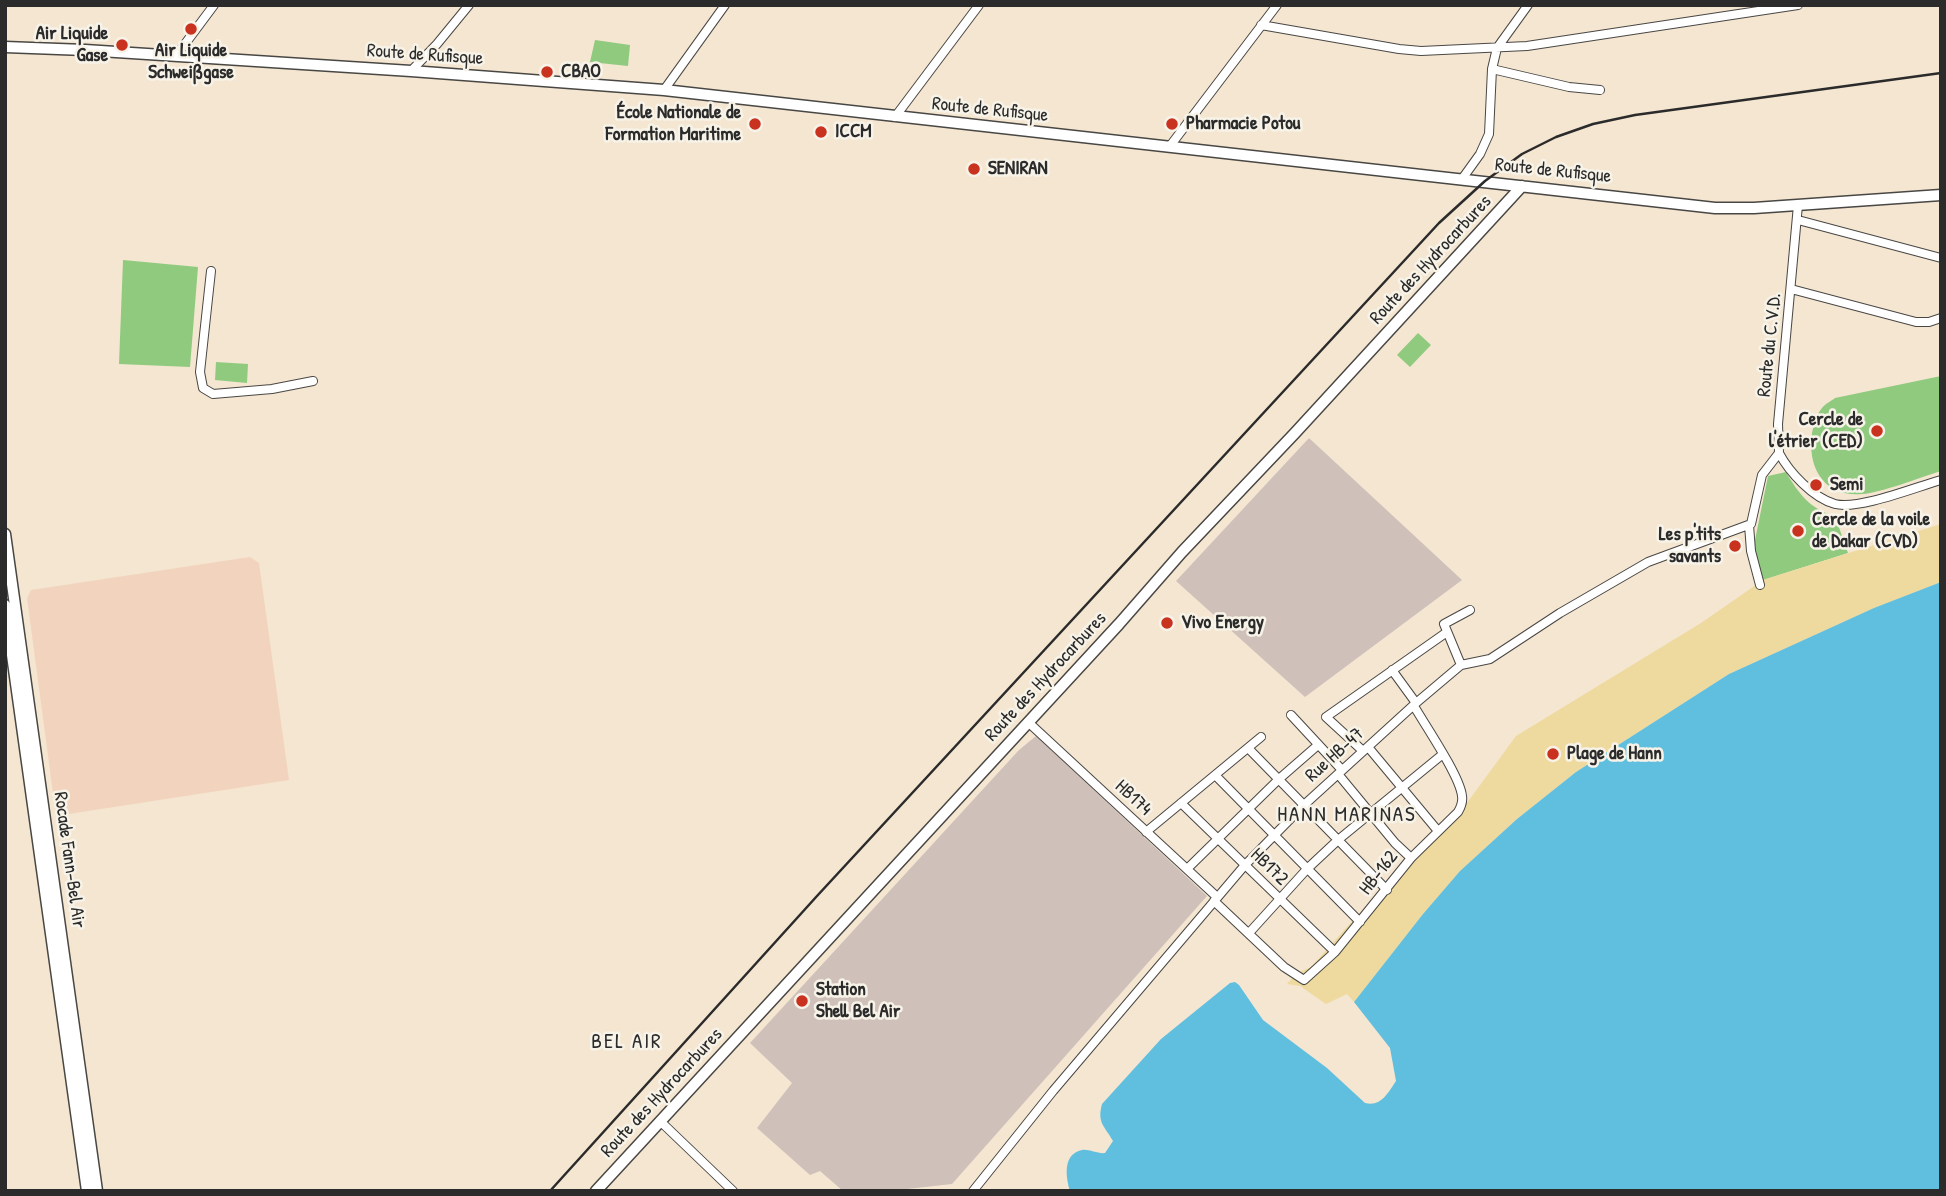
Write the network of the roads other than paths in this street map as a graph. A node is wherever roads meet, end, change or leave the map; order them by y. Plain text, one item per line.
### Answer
1 (214, 5) edge
2 (469, 5) edge
3 (725, 5) edge
4 (979, 5) edge
5 (1276, 5) edge
6 (1528, 5) edge
7 (1798, 5) edge
8 (1261, 25) junction
9 (5, 47) edge
10 (33, 48) junction
11 (1497, 48) junction
12 (5, 53) edge
13 (176, 55) junction
14 (1492, 69) junction
15 (411, 71) junction
16 (664, 90) junction
17 (1600, 90) dead end
18 (895, 117) junction
19 (1170, 146) junction
20 (1462, 179) junction
21 (1522, 186) junction
22 (1941, 195) edge
23 (1798, 205) junction
24 (1798, 220) junction
25 (1941, 258) edge
26 (211, 271) dead end
27 (1791, 289) junction
28 (1941, 318) edge
29 (313, 381) dead end
30 (1779, 453) junction
31 (1941, 480) edge
32 (1750, 524) junction
33 (5, 534) edge
34 (1760, 585) dead end
35 (5, 605) edge
36 (1471, 610) dead end
37 (1445, 628) junction
38 (1461, 665) junction
39 (1392, 670) junction
40 (1415, 705) junction
41 (1291, 715) dead end
42 (1028, 722) junction
43 (1261, 737) dead end
44 (1318, 745) junction
45 (1248, 748) junction
46 (1366, 749) junction
47 (1443, 754) junction
48 (1340, 772) junction
49 (1215, 775) junction
50 (1279, 779) junction
51 (1401, 787) junction
52 (1181, 803) junction
53 (1304, 805) junction
54 (1248, 809) junction
55 (1369, 813) junction
56 (1438, 831) junction
57 (1146, 832) junction
58 (1274, 835) junction
59 (1218, 839) junction
60 (1338, 840) junction
61 (1411, 858) junction
62 (1245, 865) junction
63 (1187, 869) junction
64 (1307, 869) junction
65 (1387, 890) junction
66 (1216, 899) junction
67 (1280, 899) junction
68 (1360, 922) junction
69 (1248, 933) junction
70 (1335, 952) junction
71 (1304, 980) joint
72 (660, 1121) junction
73 (88, 1191) edge
74 (97, 1191) edge
75 (596, 1191) edge
76 (733, 1191) edge
77 (973, 1191) edge

1 - 13 street
2 - 15 street
3 - 16 street
4 - 18 street
5 - 8 street
6 - 11 street
7 - 11 street
8 - 11 street
8 - 19 street
9 - 10 street, Route de Rufisque
10 - 12 street, Route de Rufisque
10 - 13 street, Route de Rufisque
11 - 14 street
13 - 15 street, Route de Rufisque
14 - 17 street
14 - 20 street
15 - 16 street, Route de Rufisque
16 - 18 street, Route de Rufisque
18 - 19 street, Route de Rufisque
19 - 20 street, Route de Rufisque
20 - 21 street, Route de Rufisque
21 - 23 street, Route de Rufisque
21 - 42 street, Route des Hydrocarbures
22 - 23 street, Route de Rufisque
23 - 24 street, Route du C.V.D.
24 - 25 street
24 - 27 street, Route du C.V.D.
26 - 29 street
27 - 28 street
27 - 30 street, Route du C.V.D.
30 - 31 street
30 - 32 street
32 - 34 street
32 - 38 street, Rue HB-47
33 - 74 street, Rocade Fann-Bel Air
35 - 73 street, Rocade Fann-Bel Air
36 - 37 street
37 - 38 street
37 - 39 street
38 - 40 street, Rue HB-47
39 - 40 street, HB-162
39 - 46 street
40 - 46 street, Rue HB-47
40 - 47 street, HB-162
41 - 44 street
42 - 57 street, HB174
42 - 72 street, Route des Hydrocarbures
43 - 45 street
44 - 48 street
44 - 50 street
45 - 49 street
45 - 50 street
46 - 48 street, Rue HB-47
46 - 51 street
47 - 51 street
47 - 56 street, HB-162
48 - 53 street, Rue HB-47
48 - 55 street
49 - 52 street
49 - 54 street
50 - 53 street
50 - 54 street
51 - 55 street
51 - 56 street
52 - 57 street
52 - 59 street, HB172
53 - 58 street, Rue HB-47
53 - 60 street
54 - 58 street
54 - 59 street
55 - 60 street
55 - 61 street
56 - 61 street, HB-162
57 - 63 street, HB174
58 - 62 street, Rue HB-47
58 - 64 street
59 - 62 street, HB172
59 - 63 street
60 - 64 street
60 - 65 street
61 - 65 street, HB-162
62 - 66 street, Rue HB-47
62 - 67 street, HB172
63 - 66 street, HB174
64 - 67 street
64 - 68 street
65 - 68 street, HB-162
66 - 69 street, HB174
66 - 77 street, Rue HB-47
67 - 69 street
67 - 70 street, HB172
68 - 70 street, HB-162
69 - 71 street, HB174
70 - 71 street, HB-162
72 - 75 street, Route des Hydrocarbures
72 - 76 street

